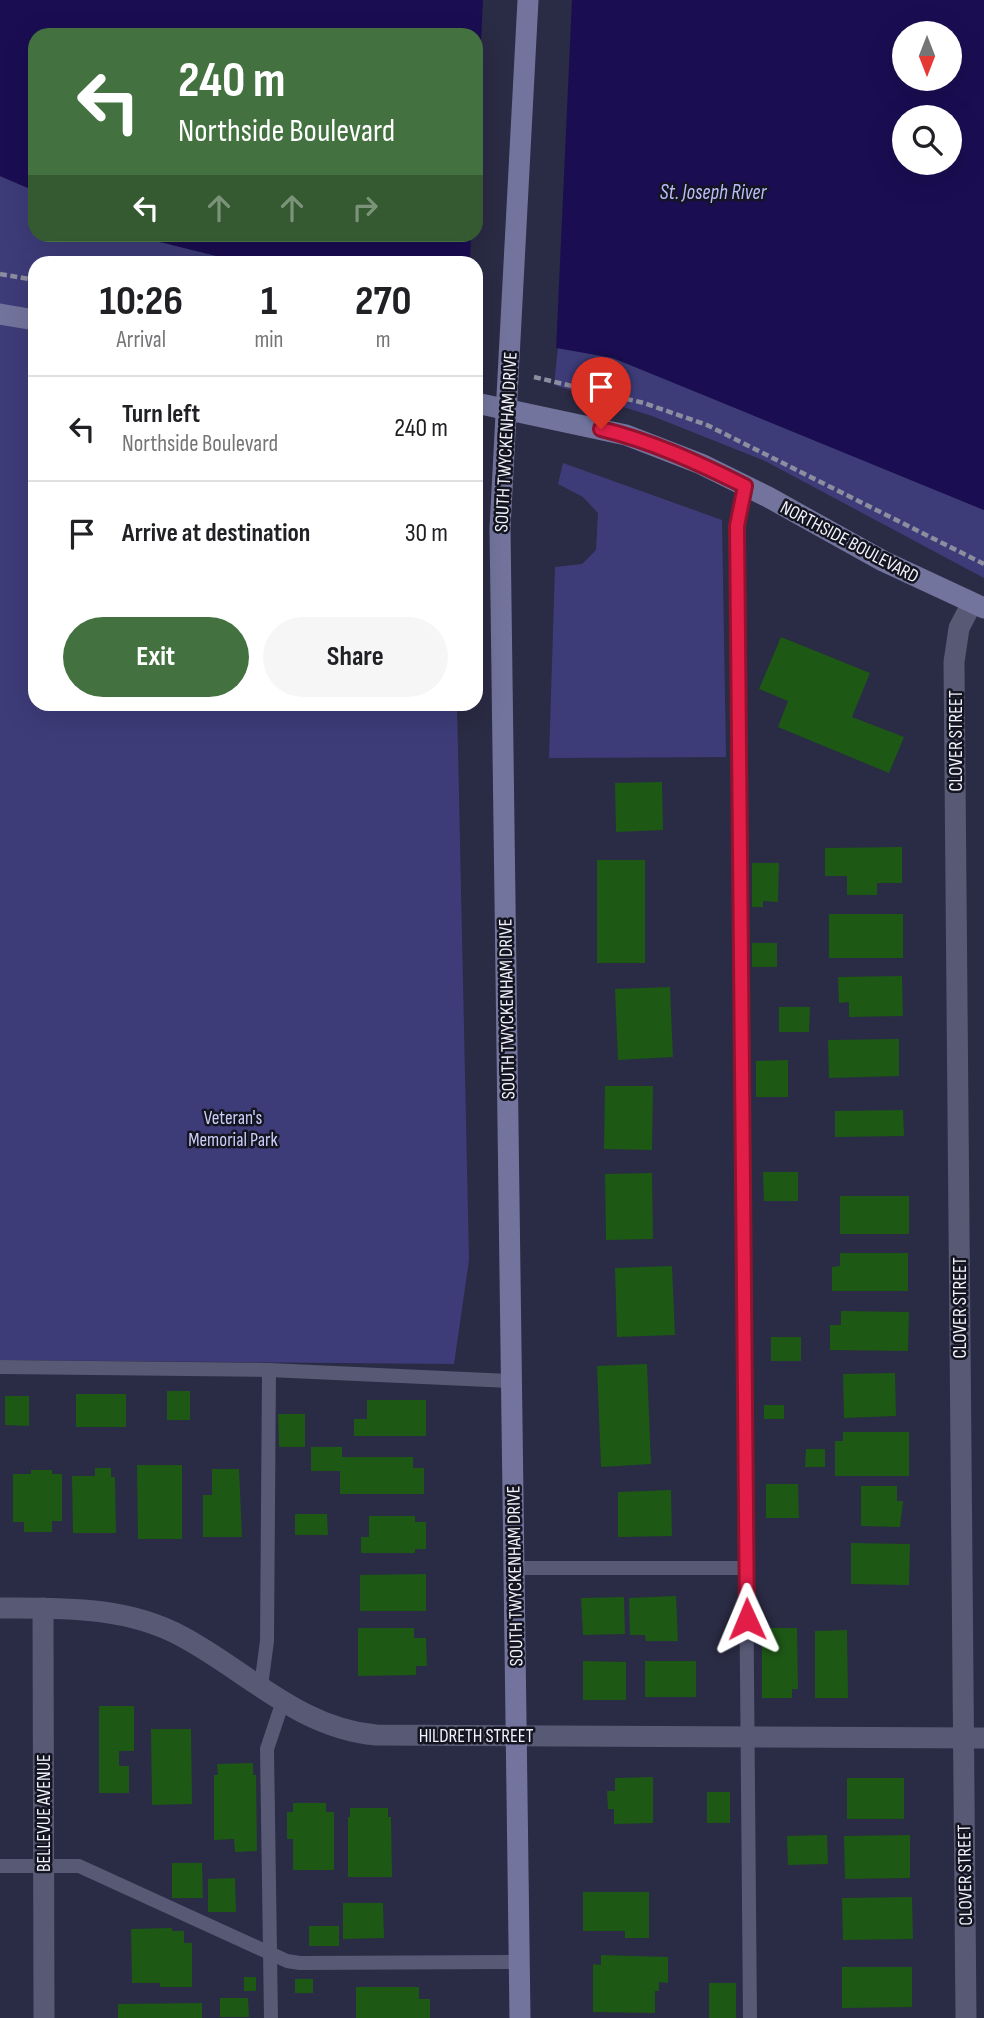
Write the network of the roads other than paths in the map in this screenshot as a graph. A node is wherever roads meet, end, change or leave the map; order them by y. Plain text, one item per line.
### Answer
1 (528, 0) edge
2 (0, 314) edge
3 (28, 319) edge
4 (483, 404) edge
5 (745, 486) junction
6 (978, 605) edge
7 (0, 1367) edge
8 (270, 1370) junction
9 (512, 1381) junction
10 (513, 1568) junction
11 (747, 1568) junction
12 (0, 1608) edge
13 (43, 1608) junction
14 (261, 1686) junction
15 (283, 1701) junction
16 (516, 1735) junction
17 (748, 1737) junction
18 (962, 1738) junction
19 (984, 1738) edge
20 (0, 1866) edge
21 (43, 1866) junction
22 (270, 1952) junction
23 (519, 1962) junction
24 (44, 2018) edge
25 (271, 2018) edge
26 (520, 2018) edge
27 (750, 2018) edge
28 (966, 2018) edge

1 - 9 street, SOUTH TWYCKENHAM DRIVE
2 - 3 street
4 - 5 street, NORTHSIDE BOULEVARD
5 - 6 street, NORTHSIDE BOULEVARD
5 - 11 lane
6 - 18 street, CLOVER STREET
7 - 8 lane
8 - 9 lane
8 - 14 lane
9 - 10 street, SOUTH TWYCKENHAM DRIVE
10 - 11 lane
10 - 16 street, SOUTH TWYCKENHAM DRIVE
11 - 17 lane
12 - 13 street, HILDRETH STREET
13 - 14 street, HILDRETH STREET
13 - 21 street, BELLEVUE AVENUE
14 - 15 street, HILDRETH STREET
15 - 16 street, HILDRETH STREET
15 - 22 lane
16 - 17 street, HILDRETH STREET
16 - 23 street, SOUTH TWYCKENHAM DRIVE
17 - 18 street, HILDRETH STREET
17 - 27 lane
18 - 19 street, HILDRETH STREET
18 - 28 street, CLOVER STREET
20 - 21 lane
21 - 22 lane
21 - 24 street, BELLEVUE AVENUE
22 - 23 lane
22 - 25 lane
23 - 26 street, SOUTH TWYCKENHAM DRIVE

